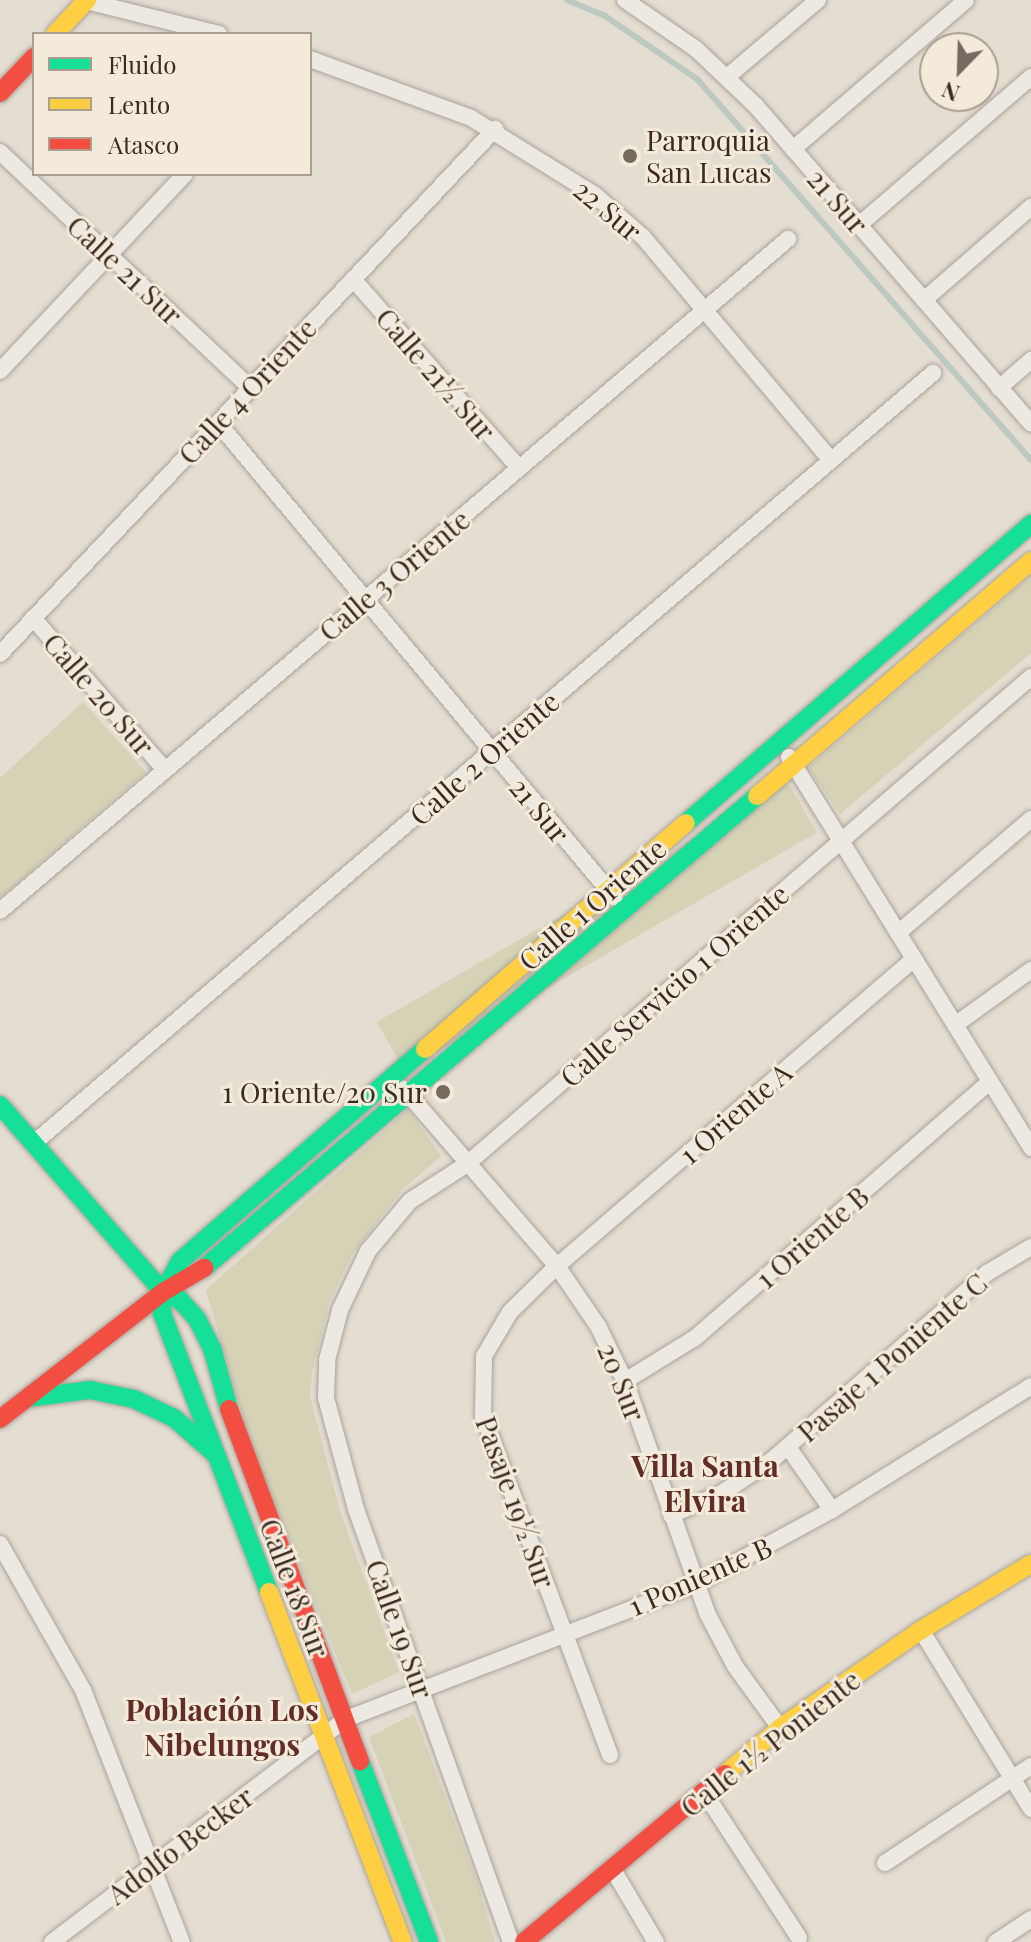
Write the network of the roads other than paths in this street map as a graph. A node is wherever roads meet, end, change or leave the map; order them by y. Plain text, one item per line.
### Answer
1 (625, 0) edge
2 (818, 0) edge
3 (966, 0) edge
4 (86, 1) edge
5 (57, 32) edge
6 (211, 32) edge
7 (32, 59) edge
8 (312, 60) edge
9 (727, 77) junction
10 (1031, 77) edge
11 (0, 93) edge
12 (495, 129) junction
13 (793, 149) junction
14 (0, 152) edge
15 (183, 176) edge
16 (1031, 207) edge
17 (859, 225) junction
18 (788, 239) dead end
19 (109, 255) junction
20 (353, 279) junction
21 (924, 300) junction
22 (704, 310) junction
23 (1031, 360) edge
24 (0, 371) edge
25 (933, 373) dead end
26 (250, 388) junction
27 (999, 388) junction
28 (218, 423) junction
29 (1031, 424) edge
30 (831, 460) junction
31 (519, 468) junction
32 (1031, 524) edge
33 (1031, 561) edge
34 (362, 602) junction
35 (33, 618) junction
36 (0, 654) edge
37 (1031, 677) edge
38 (779, 742) junction
39 (491, 752) junction
40 (793, 764) junction
41 (165, 770) junction
42 (1031, 819) edge
43 (840, 840) junction
44 (609, 890) junction
45 (624, 909) junction
46 (0, 911) edge
47 (898, 933) junction
48 (914, 959) junction
49 (1031, 970) edge
50 (955, 1025) junction
51 (394, 1077) junction
52 (990, 1082) junction
53 (409, 1095) junction
54 (0, 1105) edge
55 (1031, 1115) edge
56 (1017, 1125) junction
57 (34, 1143) junction
58 (1031, 1148) edge
59 (467, 1164) junction
60 (1031, 1247) edge
61 (557, 1266) junction
62 (163, 1292) junction
63 (340, 1310) joint
64 (625, 1381) junction
65 (1031, 1386) edge
66 (22, 1399) junction
67 (0, 1419) edge
68 (788, 1447) junction
69 (223, 1463) junction
70 (832, 1510) junction
71 (671, 1515) junction
72 (0, 1544) edge
73 (1031, 1564) edge
74 (698, 1583) junction
75 (921, 1630) junction
76 (564, 1634) junction
77 (422, 1689) junction
78 (346, 1719) junction
79 (780, 1728) junction
80 (324, 1738) junction
81 (610, 1755) dead end
82 (1031, 1766) edge
83 (1012, 1779) junction
84 (704, 1792) junction
85 (1031, 1809) edge
86 (154, 1862) junction
87 (885, 1863) dead end
88 (612, 1868) junction
89 (1031, 1919) edge
90 (799, 1938) dead end
91 (52, 1942) edge
92 (182, 1942) edge
93 (403, 1942) edge
94 (429, 1942) edge
95 (511, 1942) edge
96 (524, 1942) edge
97 (656, 1942) edge
98 (996, 1942) edge

1 - 9 street, 21 Sur
2 - 9 street
3 - 13 street
4 - 5 street
4 - 6 street
7 - 11 street
8 - 12 street, 22 Sur
9 - 13 street, 21 Sur
10 - 17 street
12 - 20 street, Calle 4 Oriente
12 - 22 street, 22 Sur
13 - 17 street, 21 Sur
14 - 19 street, Calle 21 Sur
15 - 19 street
16 - 21 street
17 - 21 street, 21 Sur
18 - 22 street, Calle 3 Oriente
19 - 24 street
19 - 26 street, Calle 21 Sur
20 - 26 street, Calle 4 Oriente
20 - 31 street, Calle 21½ Sur
21 - 27 street, 21 Sur
22 - 30 street, 22 Sur
22 - 31 street, Calle 3 Oriente
23 - 27 street
25 - 30 street, Calle 2 Oriente
26 - 28 street, Calle 4 Oriente
27 - 29 street, 21 Sur
28 - 34 street
28 - 35 street, Calle 4 Oriente
30 - 39 street, Calle 2 Oriente
31 - 34 street, Calle 3 Oriente
32 - 38 street, Calle 1 Oriente
33 - 40 street, Calle 1 Oriente
34 - 39 street, 21 Sur
34 - 41 street, Calle 3 Oriente
35 - 36 street, Calle 4 Oriente
35 - 41 street, Calle 20 Sur
37 - 43 street, Calle Servicio 1 Oriente
38 - 40 street
38 - 44 street, Calle 1 Oriente
39 - 44 street, 21 Sur
39 - 57 street, Calle 2 Oriente
40 - 43 street
40 - 45 street, Calle 1 Oriente
41 - 46 street, Calle 3 Oriente
42 - 47 street
43 - 47 street
43 - 59 street, Calle Servicio 1 Oriente
44 - 45 street, 21 Sur
44 - 51 street, Calle 1 Oriente
45 - 53 street, Calle 1 Oriente
47 - 48 street
48 - 50 street
48 - 61 street, 1 Oriente A
49 - 50 street
50 - 52 street
51 - 53 street, 20 Sur
51 - 62 street, Calle 1 Oriente
52 - 56 street
52 - 64 street, 1 Oriente B
53 - 59 street, 20 Sur
53 - 62 street, Calle 1 Oriente
54 - 57 street, Calle 18 Sur
55 - 56 street
56 - 58 street
57 - 62 street, Calle 18 Sur
59 - 61 street, 20 Sur
59 - 63 street, Calle Servicio 1 Oriente
60 - 68 street, Pasaje 1 Poniente C
61 - 64 street, 20 Sur
61 - 76 street, Pasaje 19½ Sur
62 - 66 street, Calle 1 Oriente
62 - 69 street, Calle 18 Sur
62 - 78 street, Calle 18 Sur
63 - 77 street, Calle 19 Sur
64 - 71 street, 20 Sur
65 - 70 street, 1 Poniente B
66 - 67 street, Calle 1 Oriente
66 - 69 street
68 - 70 street
68 - 71 street, Pasaje 1 Poniente C
69 - 80 street, Calle 18 Sur
70 - 74 street, 1 Poniente B
71 - 74 street, 20 Sur
72 - 86 street
73 - 75 street, Calle 1½ Poniente
74 - 76 street, 1 Poniente B
74 - 79 street, 20 Sur
75 - 79 street, Calle 1½ Poniente
75 - 83 street
76 - 77 street, 1 Poniente B
76 - 81 street, Pasaje 19½ Sur
77 - 78 street, 1 Poniente B
77 - 95 street, Calle 19 Sur
78 - 80 street, Adolfo Becker
78 - 94 street, Calle 18 Sur
79 - 84 street, Calle 1½ Poniente
80 - 86 street, Adolfo Becker
80 - 93 street, Calle 18 Sur
82 - 83 street
83 - 85 street
83 - 87 street
84 - 88 street, Calle 1½ Poniente
84 - 90 street
86 - 91 street, Adolfo Becker
86 - 92 street
88 - 96 street, Calle 1½ Poniente
88 - 97 street
89 - 98 street

